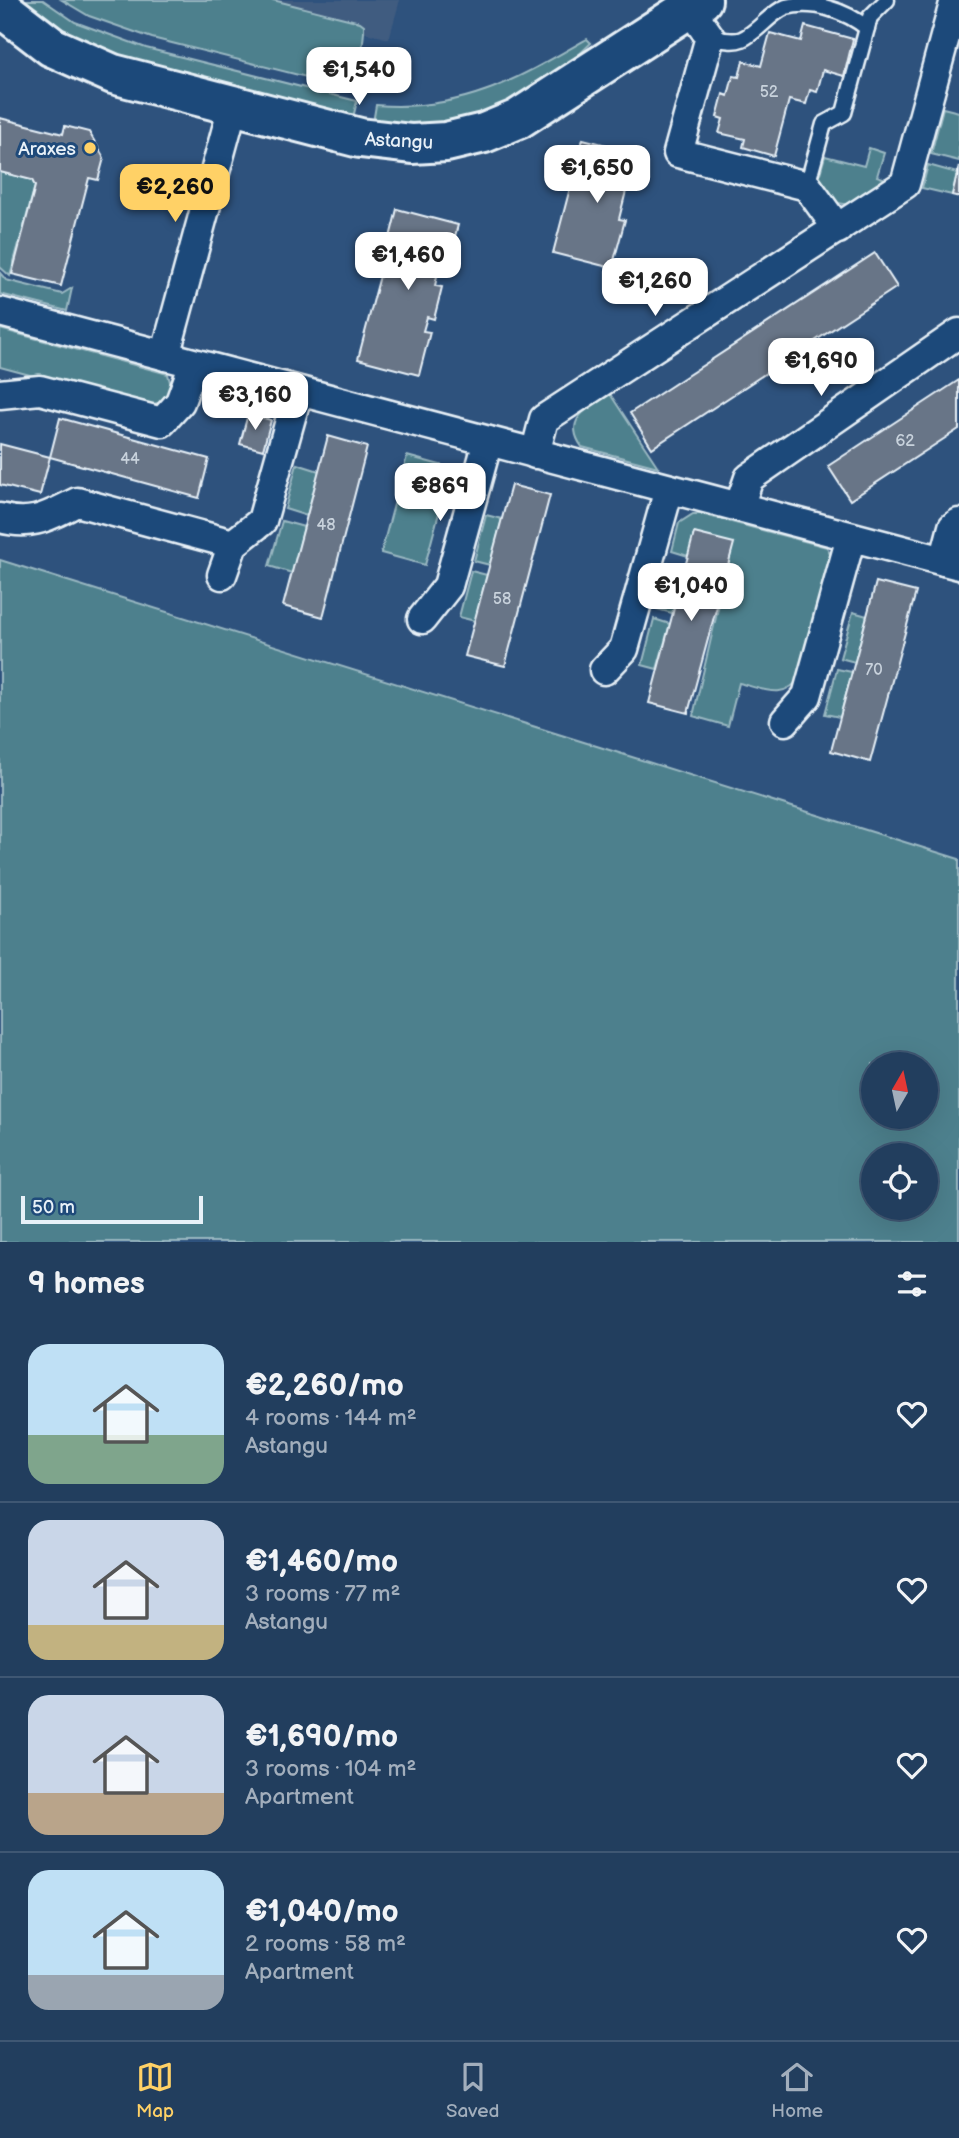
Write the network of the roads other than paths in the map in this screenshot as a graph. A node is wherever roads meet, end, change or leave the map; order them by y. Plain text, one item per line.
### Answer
1 (887, 0) edge
2 (955, 0) edge
3 (0, 7) edge
4 (701, 15) edge
5 (867, 28) junction
6 (233, 106) junction
7 (807, 186) junction
8 (838, 229) junction
9 (0, 312) edge
10 (959, 333) edge
11 (165, 356) junction
12 (194, 364) junction
13 (298, 391) junction
14 (0, 394) edge
15 (488, 441) junction
16 (535, 454) junction
17 (669, 489) junction
18 (739, 507) junction
19 (0, 518) edge
20 (959, 523) edge
21 (851, 537) junction
22 (233, 544) junction
23 (951, 563) edge
24 (222, 575) dead end
25 (422, 619) dead end
26 (604, 670) dead end
27 (785, 721) dead end

1 - 5 lane
2 - 8 street
3 - 6 street, Astangu
4 - 5 lane
4 - 6 street, Astangu
4 - 7 street
5 - 7 lane
6 - 11 street
7 - 8 street
8 - 16 street
9 - 11 street
10 - 18 street
11 - 12 street
12 - 13 street
12 - 14 street
13 - 15 street
13 - 22 street
15 - 16 street
15 - 25 street
16 - 17 street
17 - 18 street
17 - 26 street
18 - 21 street
19 - 22 street
20 - 23 street
21 - 23 street
21 - 27 street
22 - 24 street

